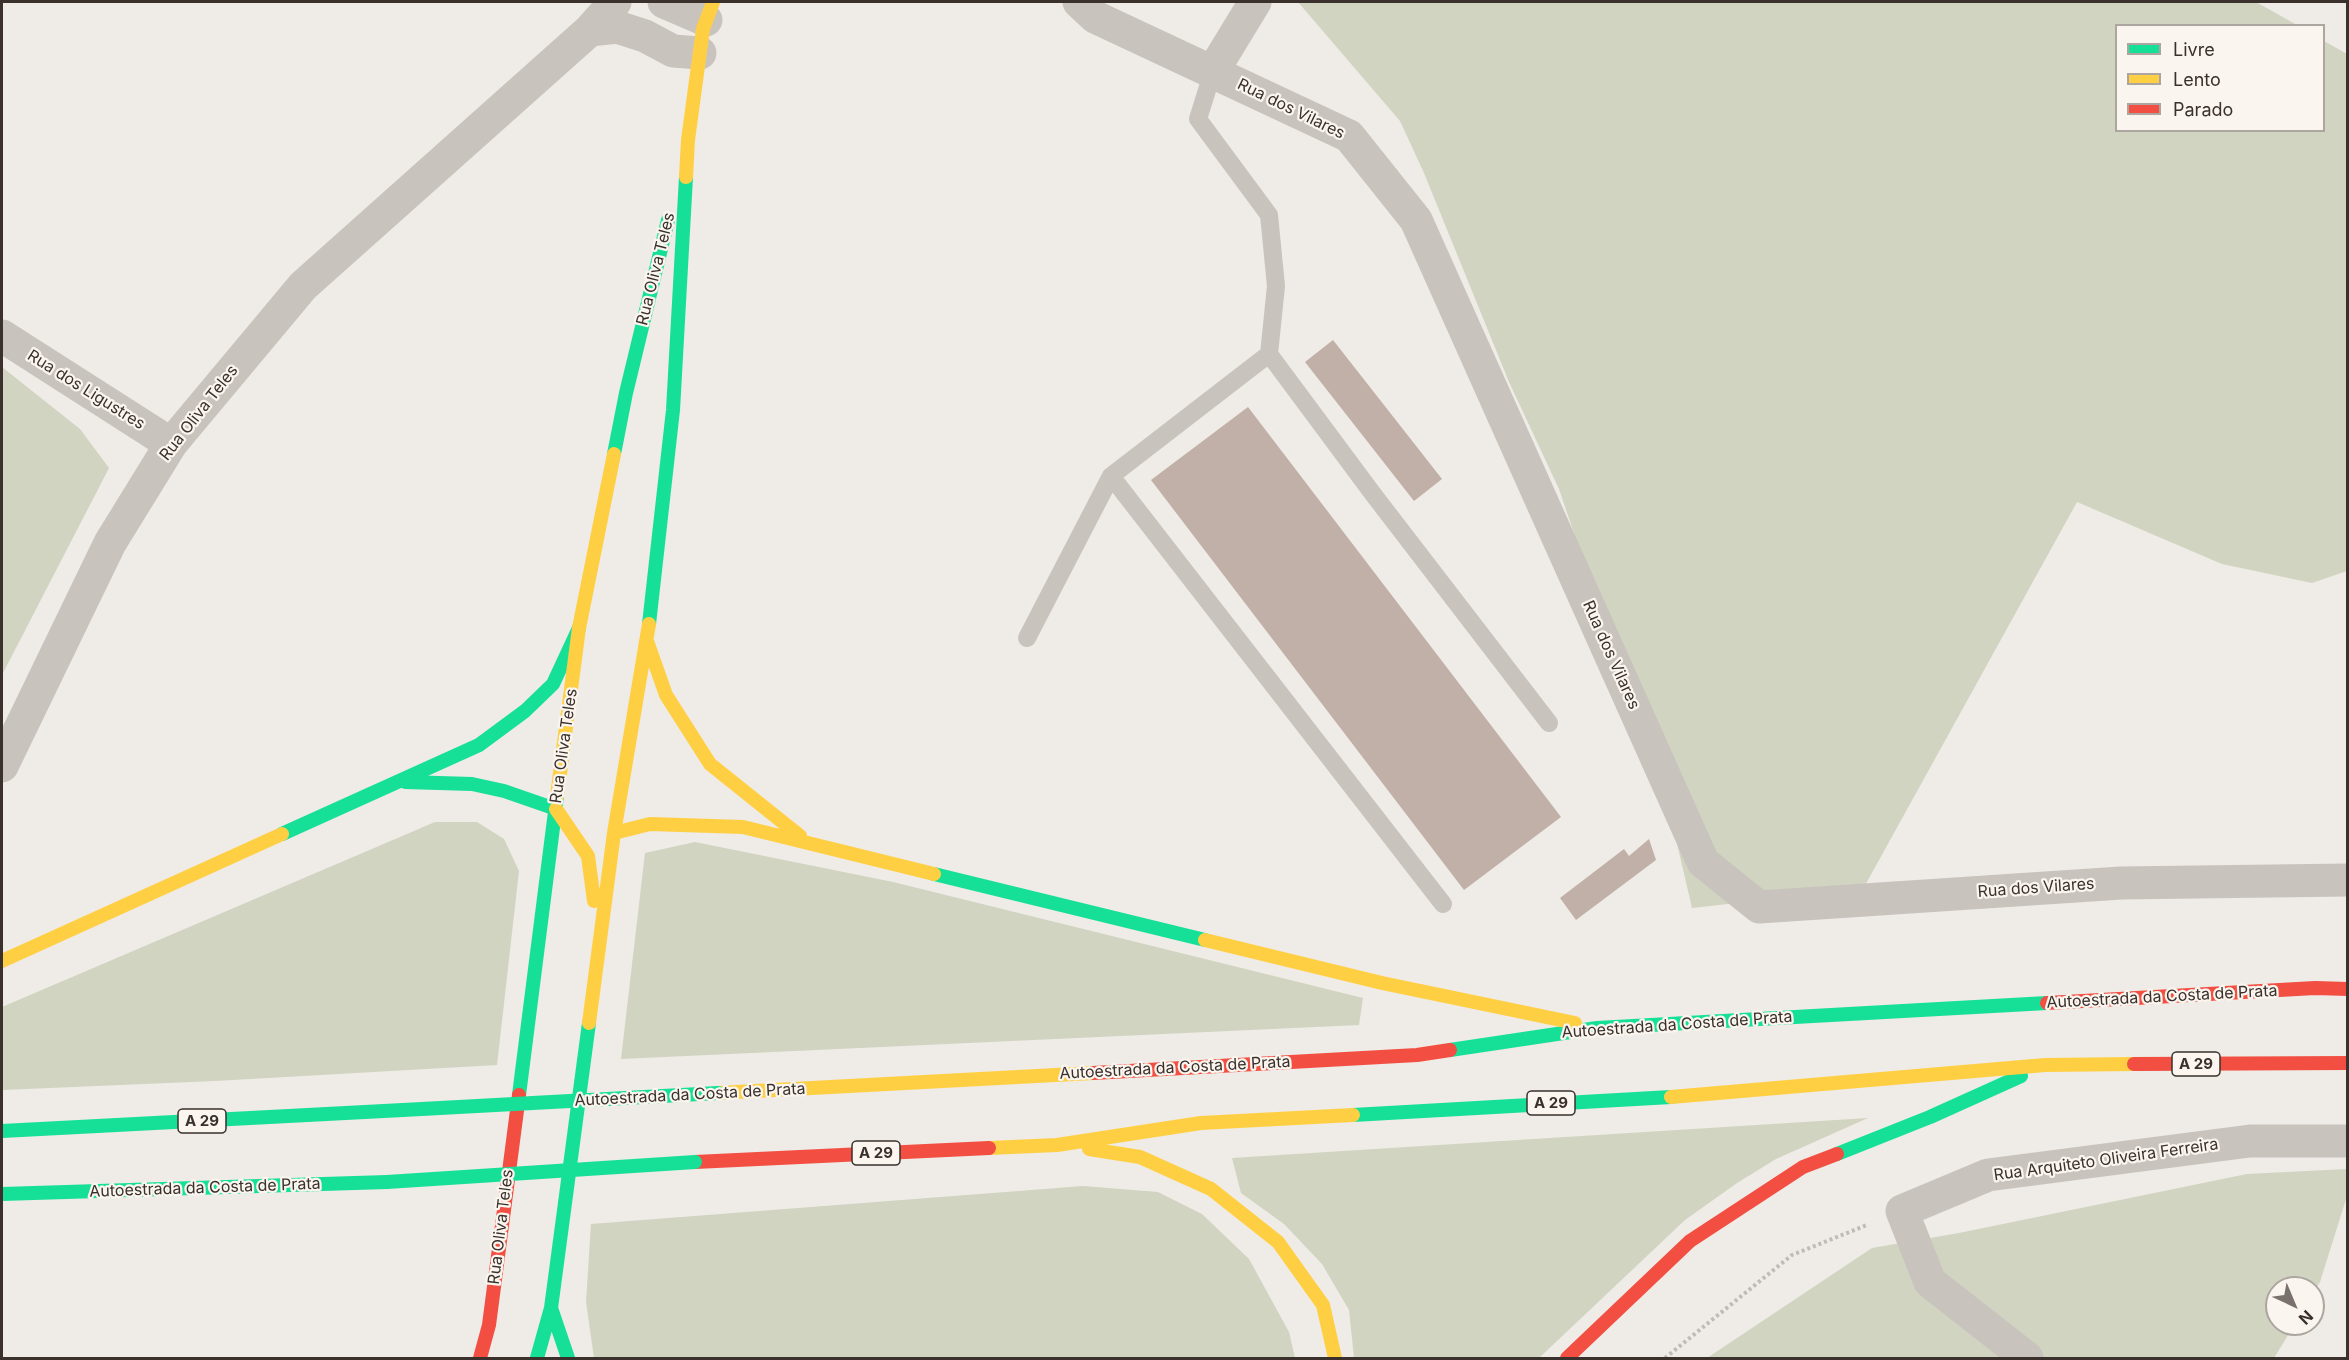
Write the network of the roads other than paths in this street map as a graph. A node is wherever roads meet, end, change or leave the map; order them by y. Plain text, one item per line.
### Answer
1 (615, 2) edge
2 (663, 2) edge
3 (1079, 2) edge
4 (1255, 2) edge
5 (710, 11) edge
6 (590, 30) junction
7 (700, 53) junction
8 (1213, 71) junction
9 (688, 140) junction
10 (2, 336) edge
11 (1269, 354) junction
12 (171, 444) junction
13 (1111, 476) junction
14 (579, 628) junction
15 (1027, 638) dead end
16 (647, 641) junction
17 (1549, 723) dead end
18 (2, 766) edge
19 (398, 782) junction
20 (555, 808) junction
21 (614, 834) junction
22 (810, 845) junction
23 (588, 856) junction
24 (575, 876) dead end
25 (2348, 880) edge
26 (1443, 904) dead end
27 (557, 906) dead end
28 (538, 936) junction
29 (599, 937) junction
30 (2, 961) edge
31 (2348, 989) edge
32 (1597, 1028) junction
33 (2348, 1063) edge
34 (2045, 1065) junction
35 (2, 1131) edge
36 (2348, 1141) edge
37 (1057, 1144) junction
38 (2, 1194) edge
39 (551, 1308) junction
40 (480, 1359) edge
41 (537, 1359) edge
42 (568, 1359) edge
43 (1335, 1359) edge
44 (1567, 1359) edge
45 (2027, 1359) edge

1 - 6 street, Rua Oliva Teles
2 - 5 street, Rua Oliva Teles
3 - 8 street, Rua dos Vilares
4 - 8 street
5 - 7 main road, Rua Oliva Teles
6 - 7 street
6 - 12 street, Rua Oliva Teles
7 - 9 main road, Rua Oliva Teles
8 - 11 lane
8 - 25 street, Rua dos Vilares
9 - 14 main road, Rua Oliva Teles
9 - 16 main road, Rua Oliva Teles
10 - 12 street, Rua dos Ligustres
11 - 13 lane
11 - 17 lane
12 - 18 street, Rua Oliva Teles
13 - 15 lane
13 - 26 lane
14 - 19 main road
14 - 20 main road, Rua Oliva Teles
16 - 21 main road, Rua Oliva Teles
16 - 22 main road
19 - 20 main road
19 - 30 main road
20 - 23 main road
20 - 28 main road, Rua Oliva Teles
21 - 22 main road
21 - 23 main road
21 - 29 main road, Rua Oliva Teles
22 - 32 main road
23 - 24 main road
23 - 29 main road
27 - 28 main road
28 - 40 main road, Rua Oliva Teles
29 - 39 main road, Rua Oliva Teles
31 - 32 main road, Autoestrada da Costa de Prata / A 29
32 - 35 main road, Autoestrada da Costa de Prata / A 29, bridge
33 - 34 main road, Autoestrada da Costa de Prata / A 29
34 - 37 main road, Autoestrada da Costa de Prata / A 29
34 - 44 main road
36 - 45 street, Rua Arquiteto Oliveira Ferreira
37 - 38 main road, Autoestrada da Costa de Prata / A 29, bridge
37 - 43 main road
39 - 41 main road, Rua Oliva Teles
39 - 42 main road

